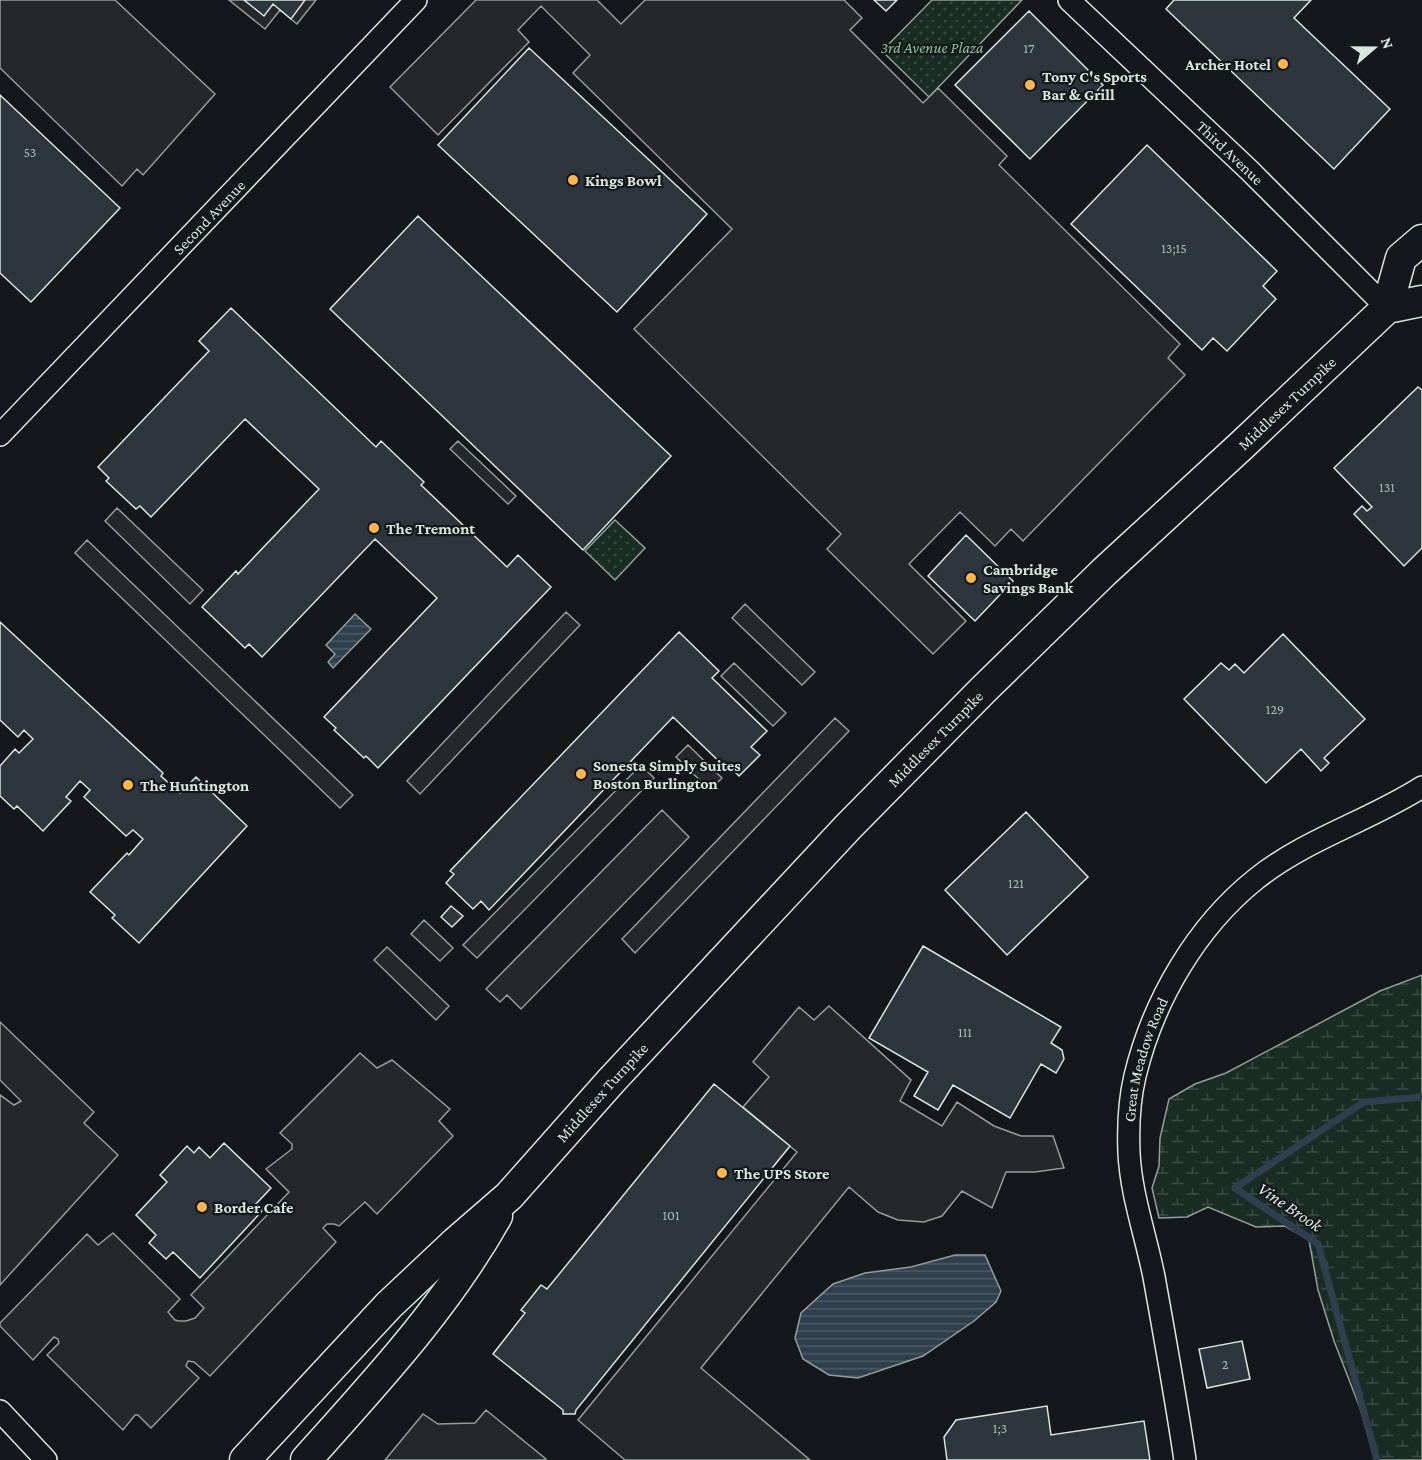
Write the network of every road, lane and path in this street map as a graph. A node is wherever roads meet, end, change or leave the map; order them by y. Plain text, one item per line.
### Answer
1 (416, 0) edge
2 (1070, 0) edge
3 (1422, 240) edge
4 (1422, 301) edge
5 (1387, 308) junction
6 (0, 435) edge
7 (1422, 787) edge
8 (509, 1196) junction
9 (0, 1411) edge
10 (46, 1460) edge
11 (245, 1460) edge
12 (306, 1460) edge
13 (1185, 1460) edge

1 - 6 street, Second Avenue
2 - 5 street, Third Avenue
3 - 5 main road
4 - 5 main road
5 - 8 main road, Middlesex Turnpike
7 - 13 street, Great Meadow Road
8 - 11 main road, Middlesex Turnpike
8 - 12 main road, Middlesex Turnpike
9 - 10 street

